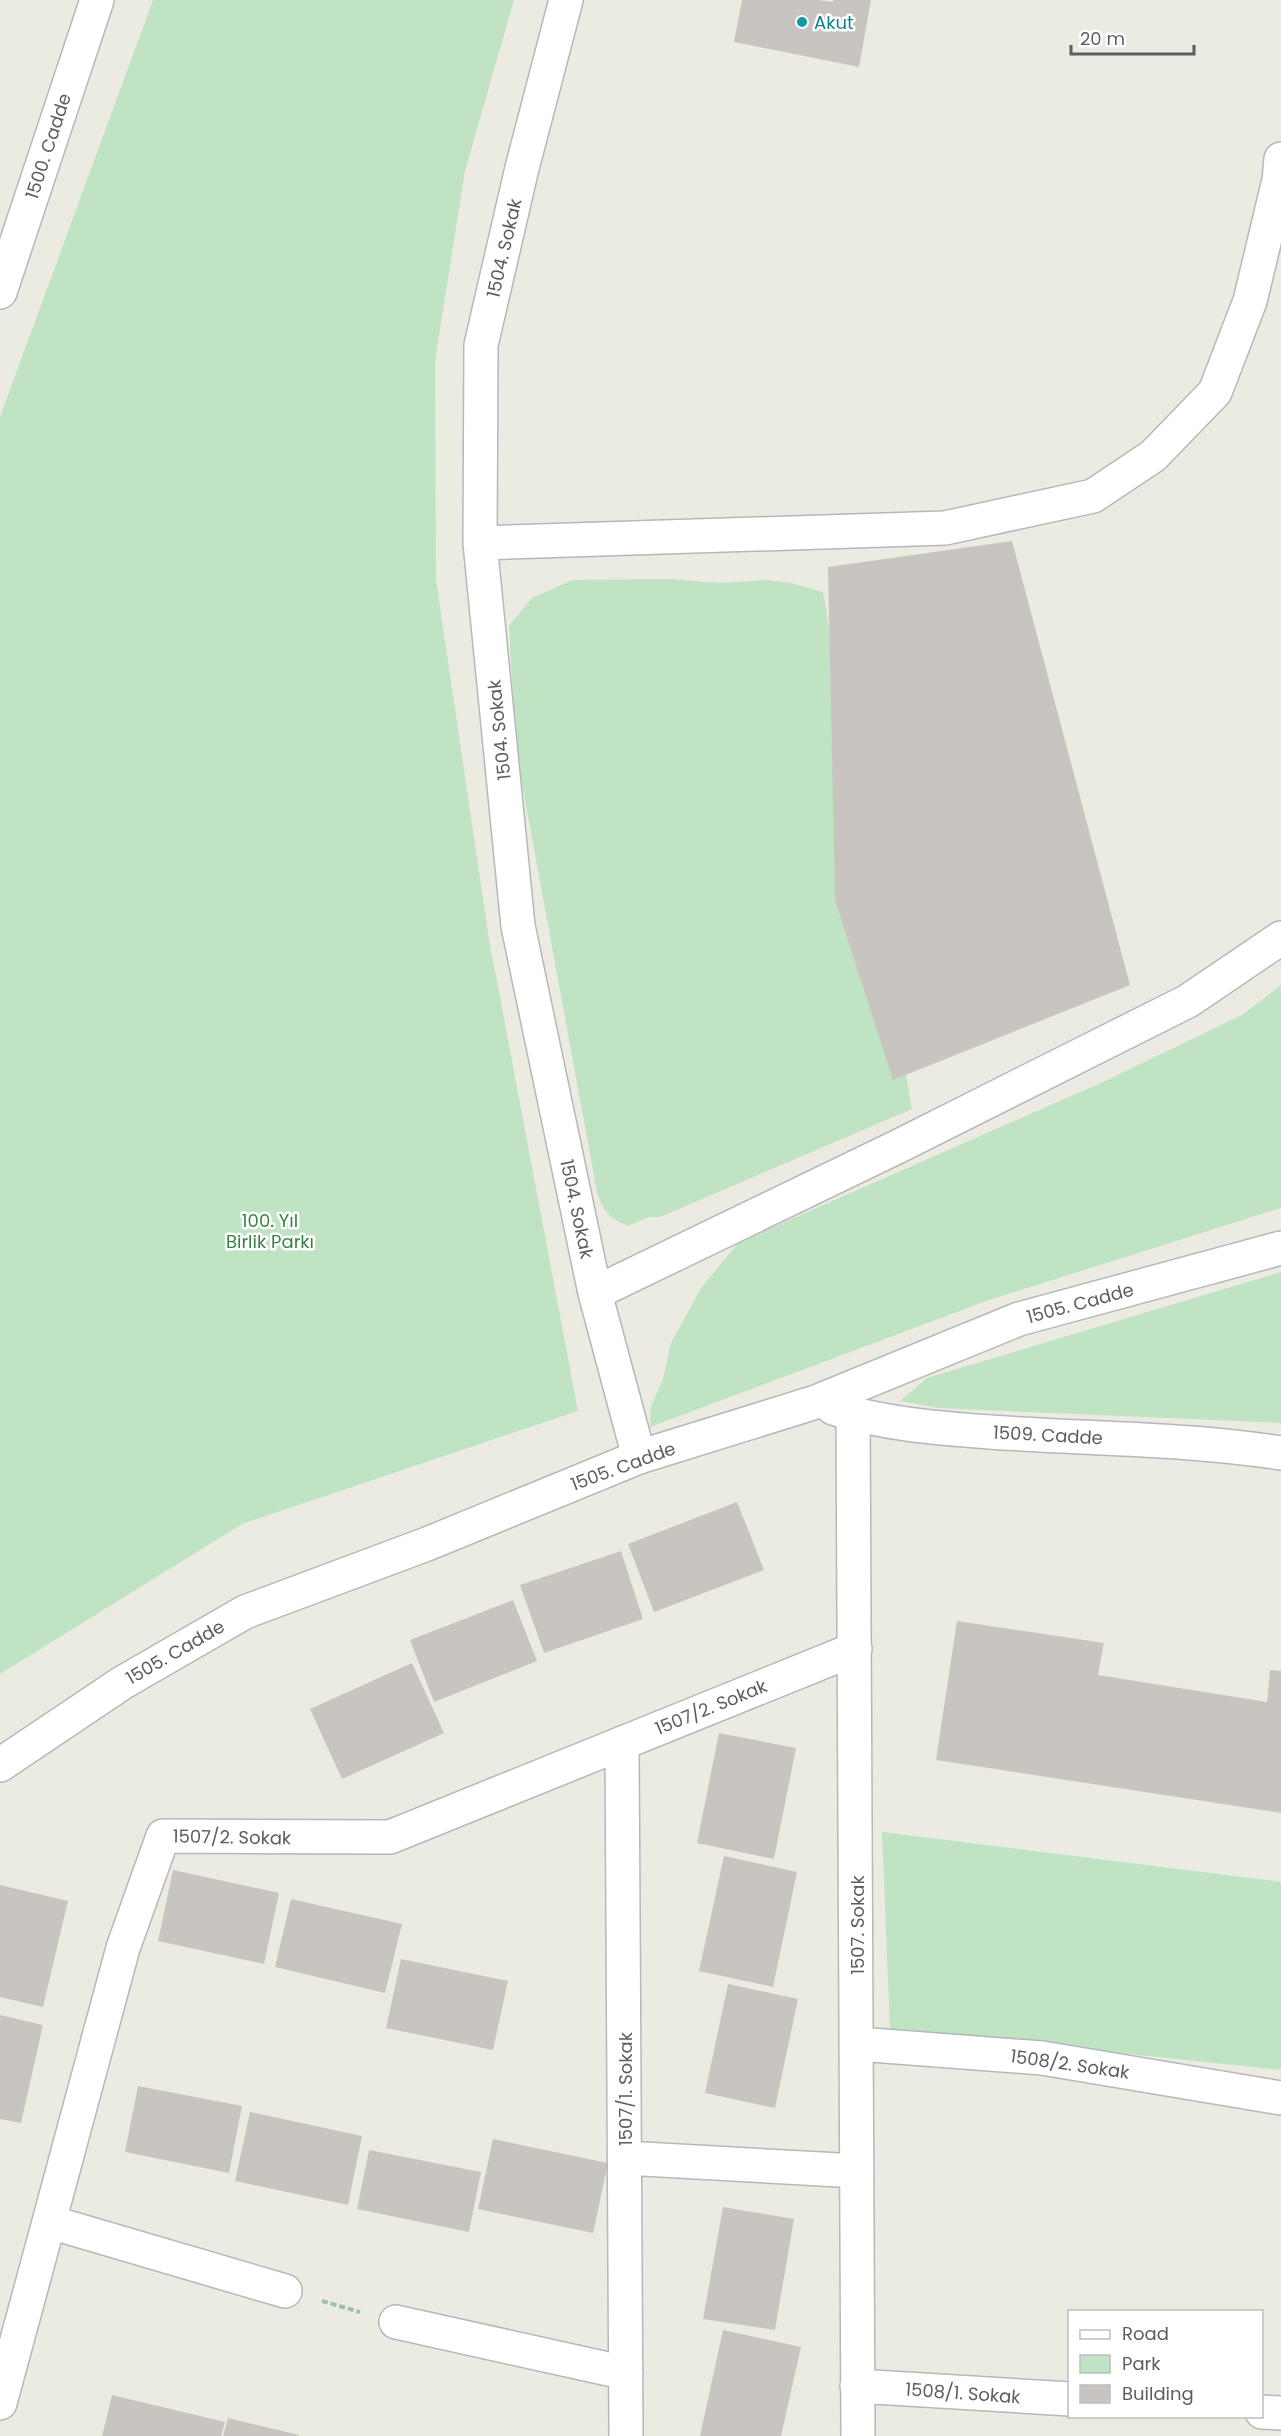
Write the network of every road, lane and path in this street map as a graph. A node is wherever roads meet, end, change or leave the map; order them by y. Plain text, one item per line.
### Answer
1 (97, 0) edge
2 (566, 0) edge
3 (1281, 159) edge
4 (0, 292) edge
5 (480, 543) junction
6 (1281, 938) edge
7 (1281, 1248) edge
8 (595, 1293) junction
9 (816, 1402) junction
10 (853, 1414) junction
11 (1281, 1453) edge
12 (639, 1457) junction
13 (855, 1649) junction
14 (622, 1743) junction
15 (0, 1765) edge
16 (858, 2044) junction
17 (1281, 2098) edge
18 (625, 2158) junction
19 (858, 2171) junction
20 (50, 2222) junction
21 (285, 2291) joint
22 (396, 2322) joint
23 (626, 2373) junction
24 (857, 2386) junction
25 (1068, 2400) edge
26 (0, 2403) edge
27 (1263, 2412) edge
28 (1281, 2413) edge
29 (626, 2436) edge
30 (858, 2436) edge

1 - 4 street, 1500. Cadde
2 - 5 street, 1504. Sokak
3 - 5 street
5 - 8 street, 1504. Sokak
6 - 8 street
7 - 9 street, 1505. Cadde
8 - 12 street, 1504. Sokak
9 - 10 street, 1509. Cadde
9 - 12 street, 1505. Cadde
10 - 11 street, 1509. Cadde
10 - 13 street, 1507. Sokak
12 - 15 street, 1505. Cadde
13 - 14 street, 1507/2. Sokak
13 - 16 street, 1507. Sokak
14 - 18 street, 1507/1. Sokak
14 - 20 street, 1507/2. Sokak
16 - 17 street, 1508/2. Sokak
16 - 19 street, 1507. Sokak
18 - 19 street
18 - 23 street, 1507/1. Sokak
19 - 24 street, 1507. Sokak
20 - 21 street
20 - 26 street, 1507/2. Sokak
21 - 22 path
22 - 23 street
23 - 29 street, 1507/1. Sokak
24 - 25 street, 1508/1. Sokak
24 - 30 street, 1507. Sokak
27 - 28 street

